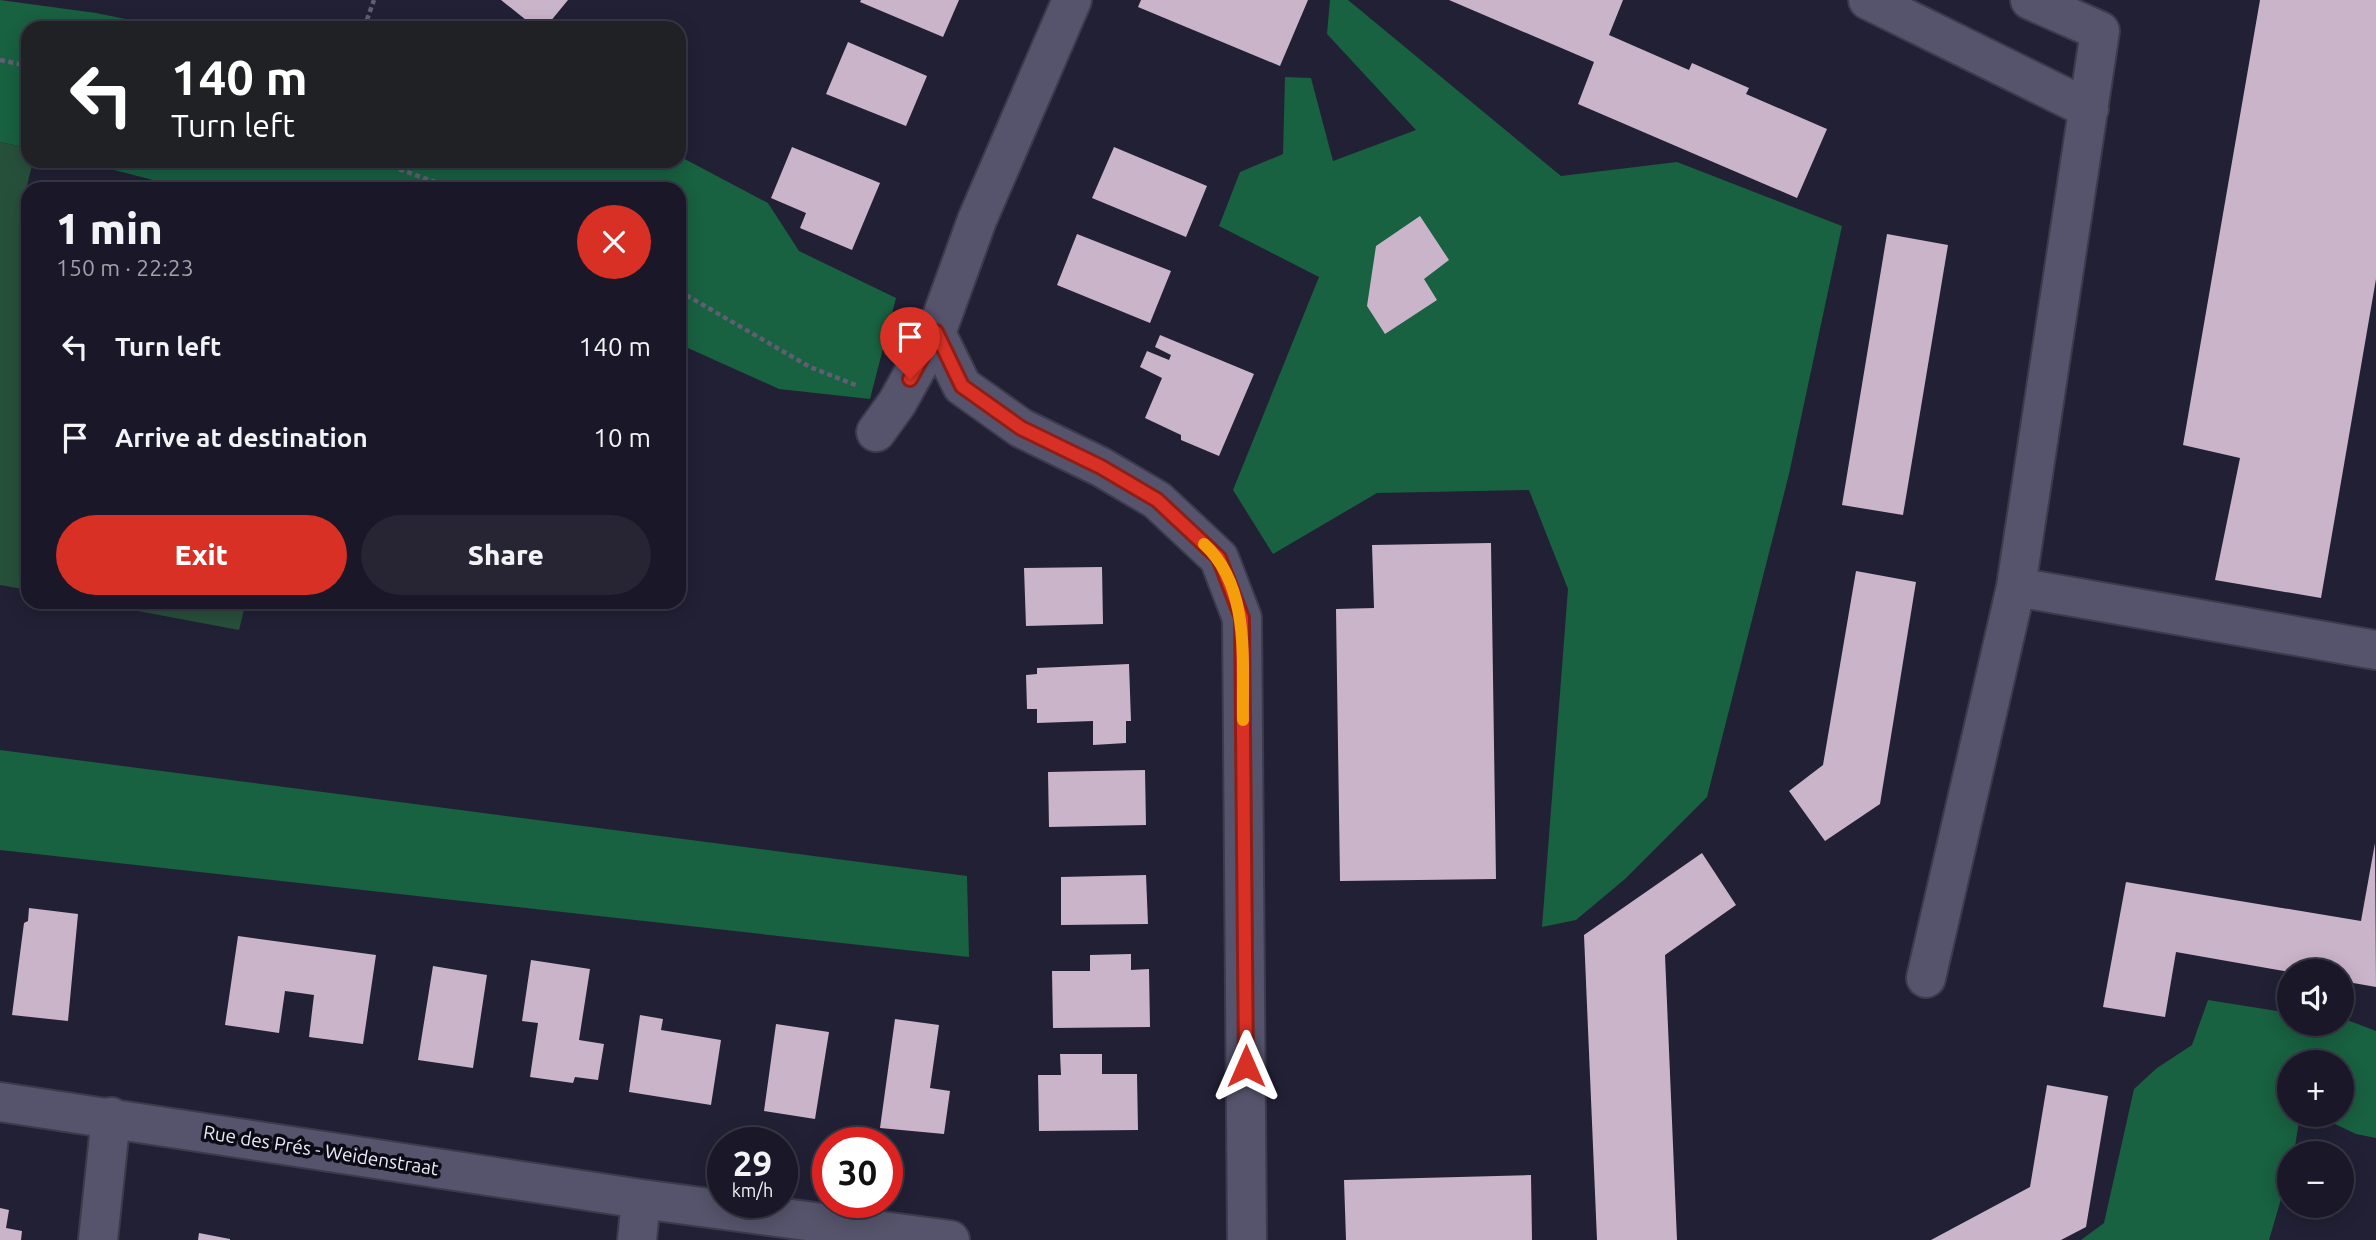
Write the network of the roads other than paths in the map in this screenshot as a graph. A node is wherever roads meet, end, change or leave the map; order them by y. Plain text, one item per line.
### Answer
1 (1072, 0) edge
2 (1868, 0) edge
3 (2030, 0) edge
4 (2089, 109) junction
5 (936, 332) junction
6 (887, 417) road end
7 (2016, 587) junction
8 (2376, 650) edge
9 (1926, 978) dead end
10 (0, 1102) edge
11 (111, 1118) junction
12 (641, 1199) junction
13 (98, 1240) edge
14 (637, 1240) edge
15 (950, 1240) edge
16 (1247, 1240) edge

1 - 5 street
2 - 4 street
3 - 4 street
4 - 7 street
5 - 6 street
5 - 16 street
7 - 8 street
7 - 9 street
10 - 11 street, Rue des Prés - Weidenstraat
11 - 12 street, Rue des Prés - Weidenstraat
11 - 13 street
12 - 14 street
12 - 15 street, Rue des Prés - Weidenstraat

